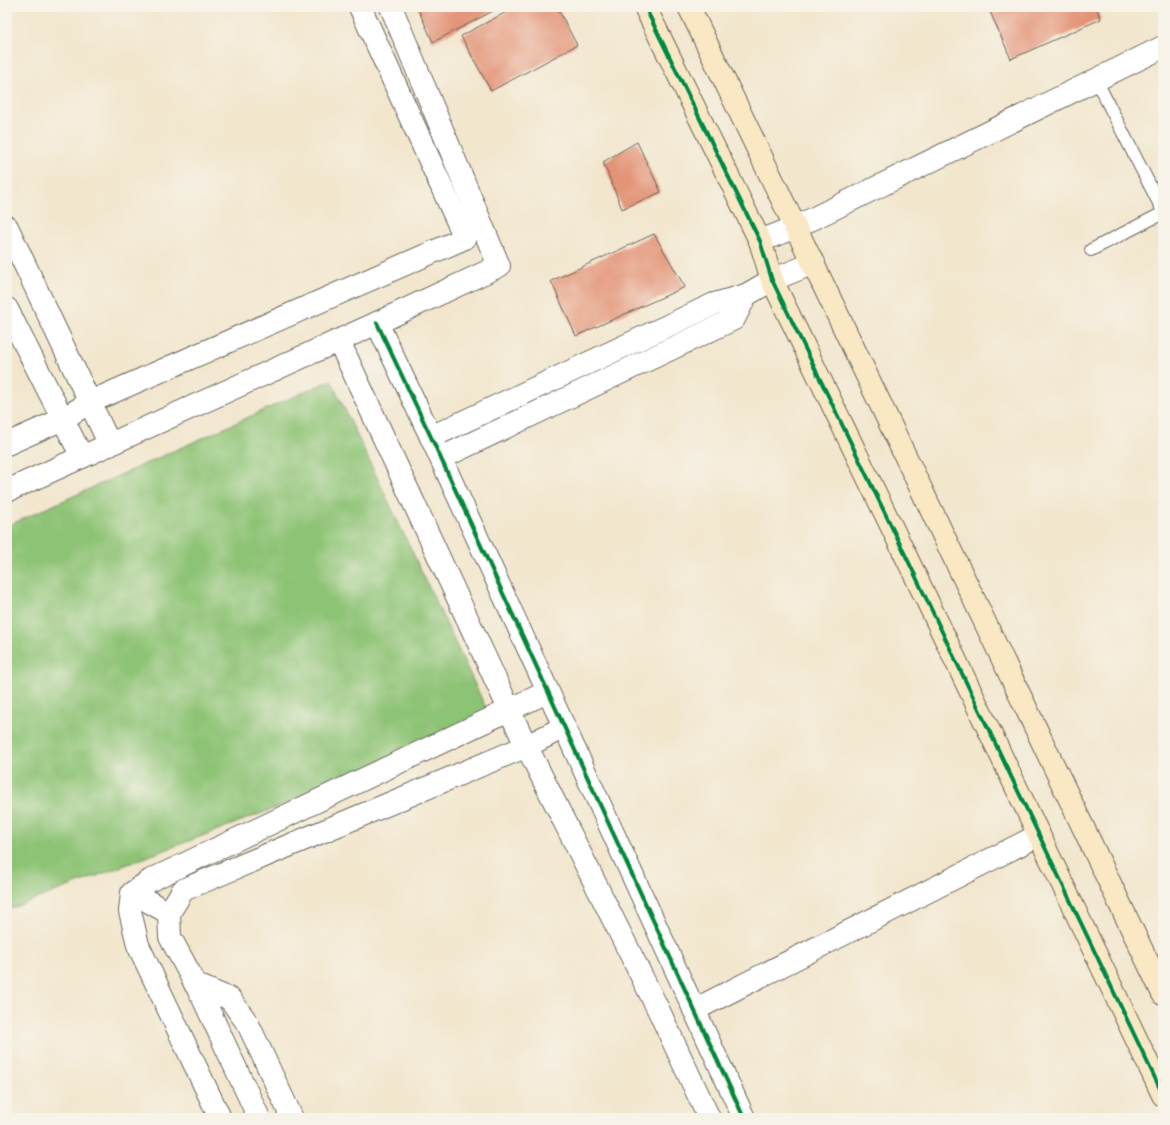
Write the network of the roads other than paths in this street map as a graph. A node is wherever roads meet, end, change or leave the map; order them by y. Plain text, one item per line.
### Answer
1 (360, 7) edge
2 (391, 7) edge
3 (645, 7) edge
4 (689, 7) edge
5 (1163, 47) edge
6 (1096, 80) junction
7 (1163, 212) edge
8 (7, 227) edge
9 (796, 227) junction
10 (465, 238) junction
11 (760, 241) junction
12 (1091, 250) dead end
13 (814, 263) junction
14 (499, 266) junction
15 (772, 280) junction
16 (746, 295) junction
17 (7, 309) edge
18 (377, 323) junction
19 (339, 341) junction
20 (90, 402) junction
21 (63, 419) junction
22 (431, 437) junction
23 (7, 444) edge
24 (110, 445) junction
25 (82, 457) junction
26 (440, 458) junction
27 (7, 491) edge
28 (548, 692) junction
29 (510, 710) junction
30 (564, 727) junction
31 (527, 746) junction
32 (1039, 836) junction
33 (133, 893) junction
34 (169, 913) junction
35 (195, 984) junction
36 (1163, 994) edge
37 (694, 1010) junction
38 (1163, 1095) edge
39 (220, 1118) edge
40 (260, 1118) edge
41 (292, 1118) edge
42 (709, 1118) edge
43 (744, 1118) edge

1 - 10 street
2 - 14 street
3 - 11 street
4 - 9 street
5 - 6 street
6 - 7 lane
6 - 9 street
7 - 12 lane
8 - 20 street
9 - 11 street
9 - 13 street
10 - 14 street
10 - 20 street
11 - 15 street
13 - 15 street
13 - 36 street
14 - 18 street
15 - 16 street
15 - 32 street
16 - 22 street
16 - 26 street
17 - 21 street
18 - 19 street
18 - 22 street
19 - 24 street
19 - 29 street
20 - 21 street
20 - 24 street
21 - 23 street
21 - 25 street
22 - 26 street
24 - 25 street
25 - 27 street
26 - 28 street
28 - 29 street
28 - 30 street
29 - 31 street
29 - 33 street
30 - 31 street
30 - 37 street
31 - 34 street
31 - 42 street
32 - 37 street
32 - 38 street
33 - 34 street
33 - 39 street
34 - 35 street
35 - 40 street
35 - 41 street
37 - 43 street

